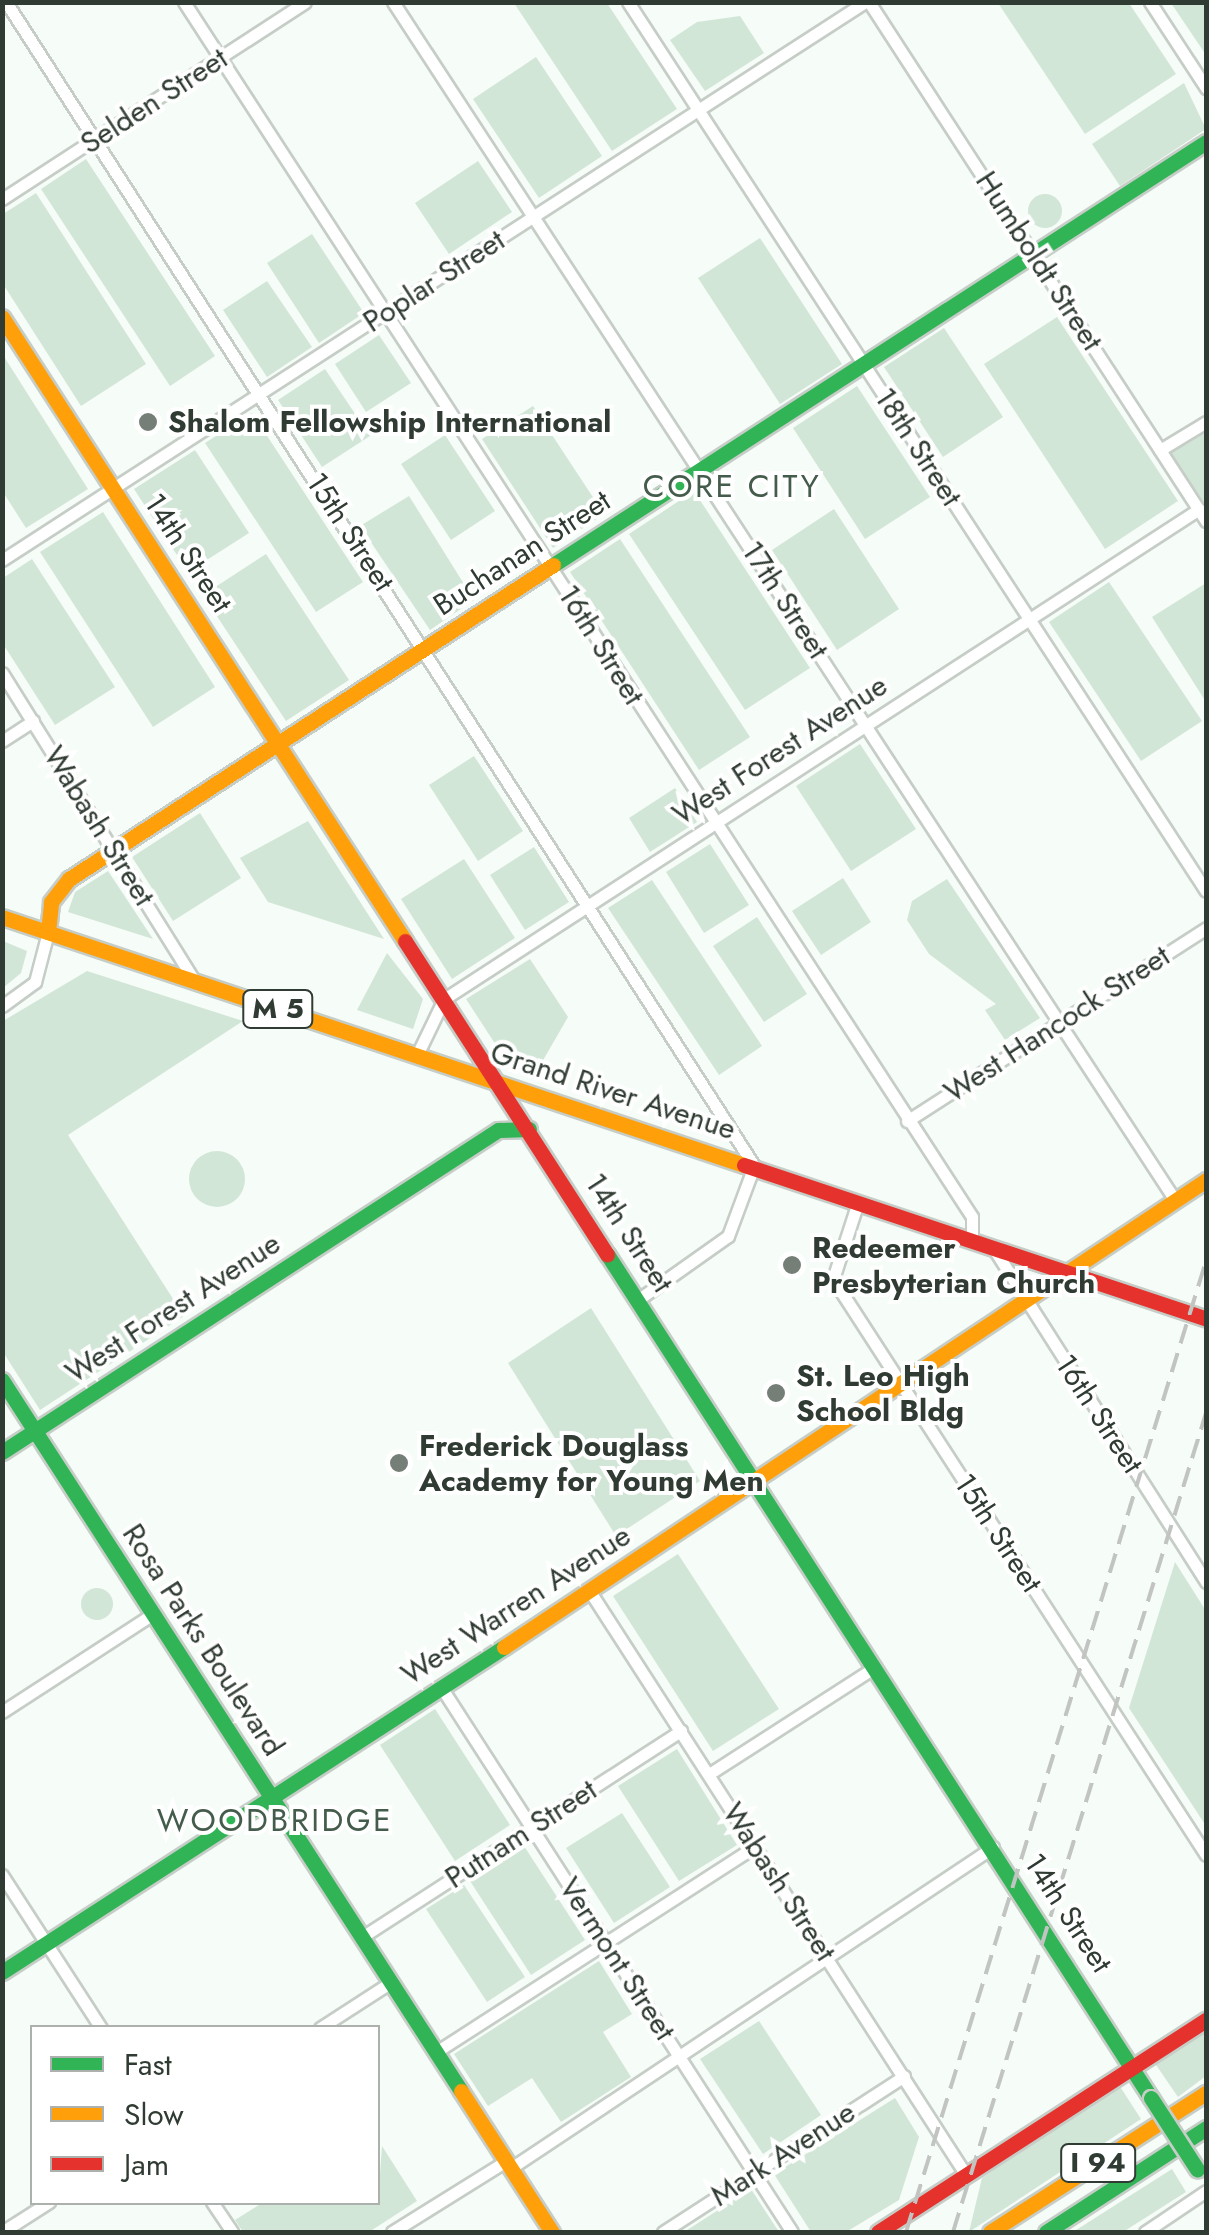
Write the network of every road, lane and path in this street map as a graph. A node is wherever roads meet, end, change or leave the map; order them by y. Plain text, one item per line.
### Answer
1 (6, 2) edge
2 (184, 2) edge
3 (305, 2) edge
4 (393, 2) edge
5 (628, 2) edge
6 (867, 2) edge
7 (1150, 2) edge
8 (220, 58) junction
9 (1206, 88) edge
10 (699, 110) junction
11 (95, 139) junction
12 (1206, 142) edge
13 (2, 198) edge
14 (535, 216) junction
15 (1036, 254) junction
16 (386, 312) junction
17 (2, 318) edge
18 (864, 364) junction
19 (260, 394) junction
20 (1206, 422) edge
21 (1160, 450) junction
22 (701, 470) junction
23 (113, 488) junction
24 (1202, 515) edge
25 (2, 560) edge
26 (551, 567) junction
27 (1030, 619) junction
28 (426, 648) junction
29 (2, 673) edge
30 (33, 721) junction
31 (867, 726) junction
32 (2, 741) edge
33 (278, 743) junction
34 (715, 824) junction
35 (114, 850) junction
36 (1206, 891) edge
37 (592, 904) junction
38 (2, 917) edge
39 (1206, 928) edge
40 (48, 932) junction
41 (193, 980) junction
42 (444, 999) junction
43 (2, 1006) edge
44 (1060, 1023) junction
45 (417, 1055) junction
46 (499, 1083) junction
47 (907, 1121) junction
48 (528, 1129) junction
49 (754, 1166) junction
50 (1206, 1180) edge
51 (1175, 1200) junction
52 (858, 1202) junction
53 (972, 1239) junction
54 (992, 1246) junction
55 (1069, 1272) junction
56 (638, 1298) junction
57 (1029, 1304) junction
58 (1206, 1318) edge
59 (2, 1380) edge
60 (904, 1387) junction
61 (35, 1431) junction
62 (2, 1452) edge
63 (756, 1482) junction
64 (1206, 1582) edge
65 (589, 1590) junction
66 (153, 1614) junction
67 (876, 1666) junction
68 (441, 1687) junction
69 (2, 1712) edge
70 (681, 1731) junction
71 (709, 1774) junction
72 (270, 1796) junction
73 (532, 1827) junction
74 (756, 1846) junction
75 (993, 1847) junction
76 (1206, 1854) edge
77 (2, 1875) edge
78 (362, 1937) junction
79 (606, 1942) junction
80 (47, 1943) junction
81 (825, 1954) junction
82 (2, 1972) edge
83 (391, 1982) junction
84 (1206, 2020) edge
85 (98, 2025) edge
86 (325, 2025) edge
87 (436, 2052) junction
88 (680, 2058) junction
89 (1133, 2067) junction
90 (904, 2076) junction
91 (1206, 2094) edge
92 (1206, 2128) edge
93 (508, 2165) junction
94 (754, 2174) junction
95 (1202, 2174) edge
96 (966, 2175) junction
97 (1206, 2191) edge
98 (44, 2205) edge
99 (214, 2205) edge
100 (7, 2227) edge
101 (882, 2231) edge
102 (232, 2232) edge
103 (392, 2232) edge
104 (552, 2232) edge
105 (664, 2232) edge
106 (792, 2232) edge
107 (990, 2232) edge
108 (1046, 2232) edge
109 (1144, 2232) edge

1 - 11 street, 15th Street
2 - 8 street, 16th Street
3 - 8 street, Selden Street
4 - 14 street, 17th Street
5 - 10 street, 18th Street
6 - 10 street, Poplar Street
6 - 15 street, Humboldt Street
7 - 9 street
8 - 11 street, Selden Street
8 - 16 street, 16th Street
10 - 14 street, Poplar Street
10 - 18 street, 18th Street
11 - 13 street, Selden Street
11 - 19 street, 15th Street
12 - 15 main road, Buchanan Street
14 - 16 street, Poplar Street
14 - 22 street, 17th Street
15 - 18 main road, Buchanan Street
15 - 21 street, Humboldt Street
16 - 19 street, Poplar Street
16 - 26 street, 16th Street
17 - 23 main road, 14th Street
18 - 22 main road, Buchanan Street
18 - 27 street, 18th Street
19 - 23 street, Poplar Street
19 - 28 street, 15th Street
20 - 21 street
21 - 24 street, Humboldt Street
22 - 26 main road, Buchanan Street
22 - 31 street, 17th Street
23 - 25 street, Poplar Street
23 - 33 main road, 14th Street
24 - 27 street, West Forest Avenue
26 - 28 main road, Buchanan Street
26 - 34 street, 16th Street
27 - 31 street, West Forest Avenue
27 - 36 street, 18th Street
28 - 33 main road, Buchanan Street
28 - 37 street, 15th Street
29 - 30 street, Wabash Street
30 - 32 street
30 - 35 street, Wabash Street
31 - 34 street, West Forest Avenue
31 - 44 street, 17th Street
33 - 35 main road, Buchanan Street
33 - 42 main road, 14th Street
34 - 37 street, West Forest Avenue
34 - 47 street, 16th Street
35 - 40 main road, Buchanan Street
35 - 41 street, Wabash Street
37 - 42 street, West Forest Avenue
37 - 49 street, 15th Street
38 - 40 main road, Grand River Avenue / M 5
39 - 44 street, West Hancock Street
40 - 41 main road, Grand River Avenue / M 5
40 - 43 street
41 - 45 main road, Grand River Avenue / M 5
42 - 45 street
42 - 46 main road, 14th Street
44 - 47 street, West Hancock Street
44 - 51 street, 17th Street
45 - 46 main road, Grand River Avenue / M 5
46 - 48 main road, 14th Street
46 - 49 main road, Grand River Avenue / M 5
47 - 53 street, 16th Street
48 - 56 main road, 14th Street
48 - 61 main road, West Forest Avenue
49 - 52 main road, Grand River Avenue / M 5
49 - 56 street
50 - 51 main road, West Warren Avenue
51 - 55 main road, West Warren Avenue
52 - 53 main road, Grand River Avenue / M 5
52 - 60 street, 15th Street
53 - 54 main road, Grand River Avenue / M 5
54 - 55 main road, Grand River Avenue / M 5
54 - 57 street, 16th Street
55 - 57 main road, West Warren Avenue
55 - 58 main road, Grand River Avenue / M 5
56 - 63 main road, 14th Street
57 - 60 main road, West Warren Avenue
57 - 64 street, 16th Street
59 - 61 main road, Rosa Parks Boulevard
60 - 63 main road, West Warren Avenue
60 - 76 street, 15th Street
61 - 62 main road, West Forest Avenue
61 - 66 main road, Rosa Parks Boulevard
63 - 65 main road, West Warren Avenue
63 - 67 main road, 14th Street
65 - 68 main road, West Warren Avenue
65 - 70 street, Wabash Street
66 - 69 street
66 - 72 main road, Rosa Parks Boulevard
67 - 71 street
67 - 75 main road, 14th Street
68 - 72 main road, West Warren Avenue
68 - 73 street, Vermont Street
70 - 71 street, Wabash Street
70 - 73 street, Putnam Street
71 - 74 street, Wabash Street
72 - 78 main road, Rosa Parks Boulevard
72 - 80 main road, West Warren Avenue
73 - 78 street, Putnam Street
73 - 79 street, Vermont Street
74 - 79 street
74 - 81 street, Wabash Street
75 - 81 street
75 - 89 main road, 14th Street
77 - 80 street
78 - 83 main road, Rosa Parks Boulevard
79 - 87 street
79 - 88 street, Vermont Street
80 - 82 main road, West Warren Avenue
80 - 85 street
81 - 88 street
81 - 90 street, Wabash Street
83 - 86 street
83 - 87 main road, Rosa Parks Boulevard
84 - 89 main road
87 - 93 main road, Rosa Parks Boulevard
88 - 93 street
88 - 94 street, Vermont Street
89 - 95 main road, 14th Street, bridge
89 - 96 main road
90 - 94 street, Mark Avenue
90 - 96 street, Wabash Street
91 - 107 main road, I 94
92 - 108 main road, I 94
93 - 103 street
93 - 104 main road, Rosa Parks Boulevard
94 - 105 street, Mark Avenue
94 - 106 street, Vermont Street
96 - 101 main road
97 - 109 street
98 - 100 street
99 - 102 street

